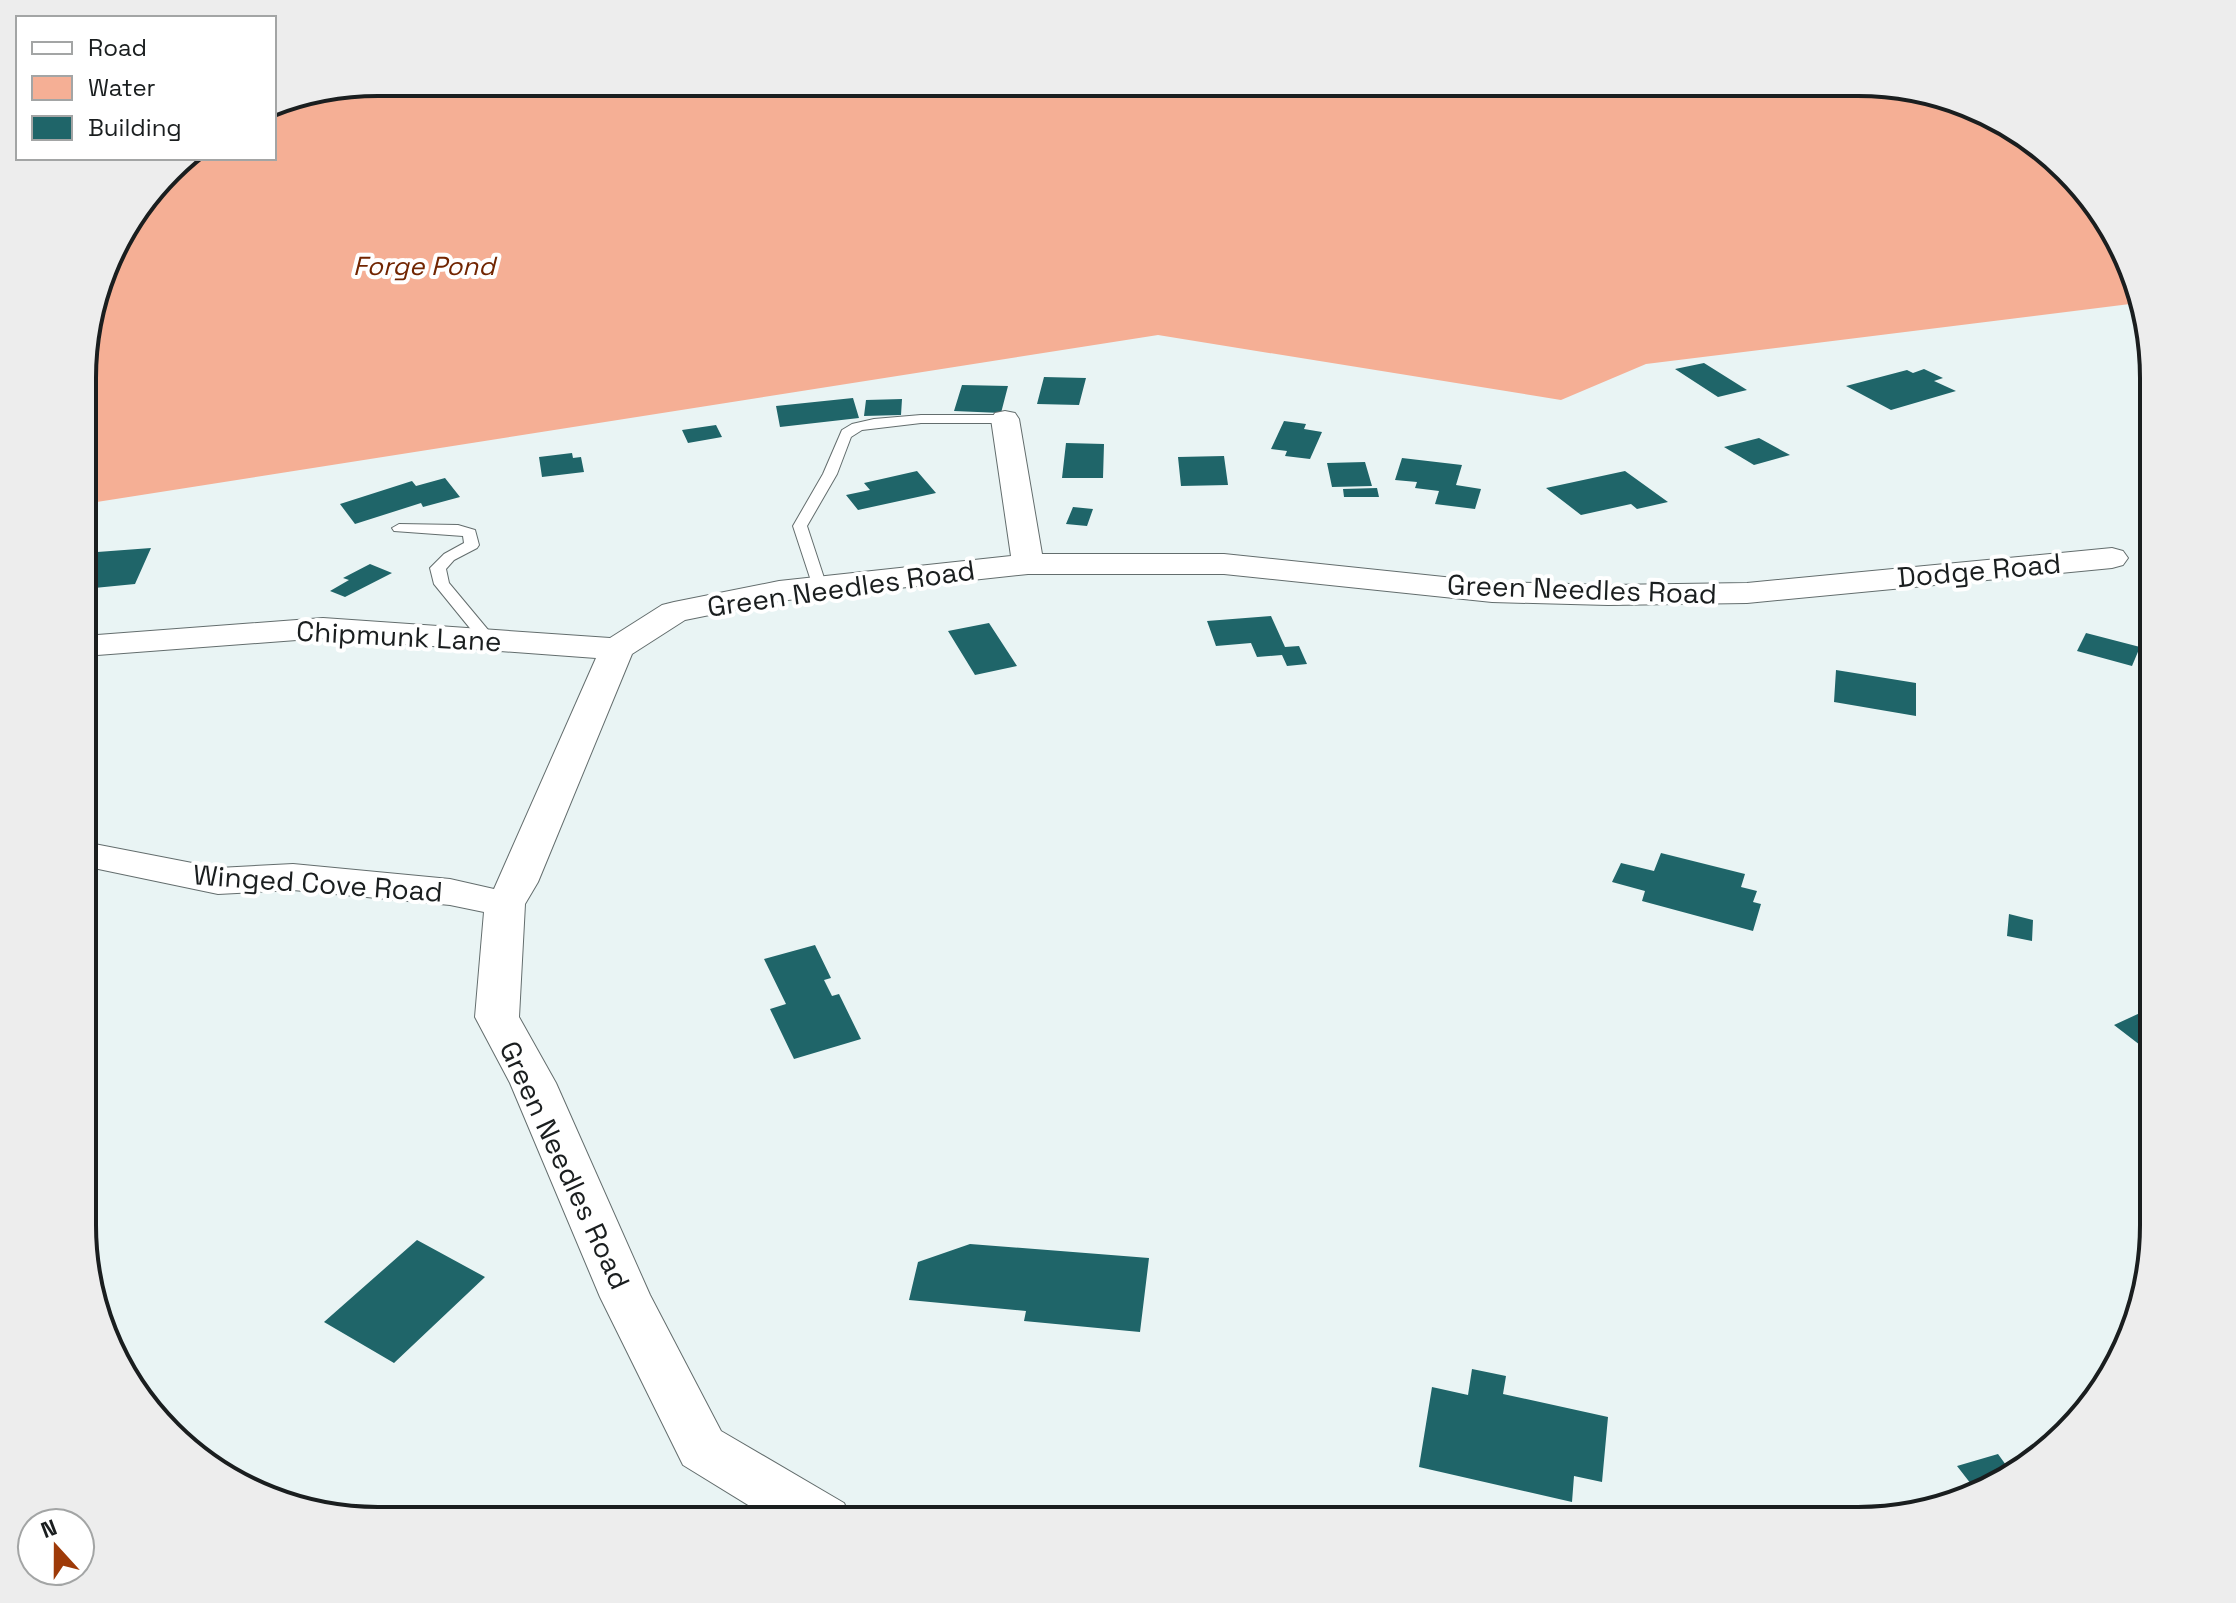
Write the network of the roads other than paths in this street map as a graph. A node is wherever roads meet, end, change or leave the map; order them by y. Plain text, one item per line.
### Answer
1 (1005, 419) joint
2 (399, 528) dead end
3 (2112, 558) dead end
4 (1028, 564) junction
5 (1846, 582) joint
6 (819, 587) junction
7 (488, 640) junction
8 (96, 645) edge
9 (617, 649) junction
10 (97, 857) edge
11 (505, 904) junction
12 (799, 1506) edge

1 - 4 street
1 - 6 lane
2 - 7 lane
3 - 5 street, Dodge Road
4 - 5 street, Green Needles Road
4 - 6 street, Green Needles Road
6 - 9 street, Green Needles Road
7 - 8 street, Chipmunk Lane
7 - 9 street, Chipmunk Lane
9 - 11 street, Green Needles Road
10 - 11 street, Winged Cove Road
11 - 12 street, Green Needles Road

